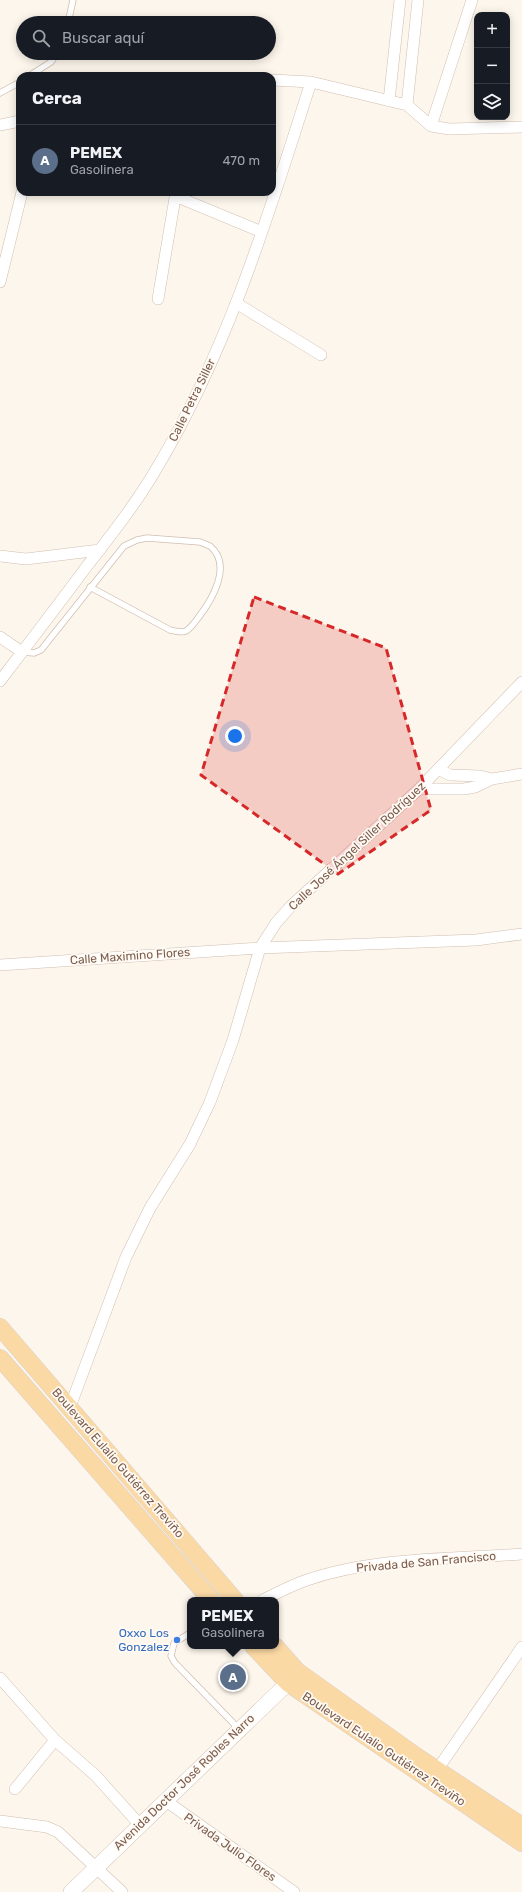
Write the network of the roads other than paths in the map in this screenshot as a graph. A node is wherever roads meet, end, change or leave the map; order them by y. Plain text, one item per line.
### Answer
1 (73, 0) edge
2 (400, 0) edge
3 (418, 0) edge
4 (472, 0) edge
5 (70, 16) edge
6 (395, 49) junction
7 (412, 51) junction
8 (52, 60) edge
9 (35, 72) edge
10 (276, 80) edge
11 (311, 82) junction
12 (16, 84) edge
13 (0, 93) edge
14 (389, 101) junction
15 (407, 105) junction
16 (16, 122) edge
17 (0, 125) edge
18 (431, 126) junction
19 (522, 127) edge
20 (276, 189) edge
21 (21, 196) edge
22 (175, 196) edge
23 (180, 196) edge
24 (274, 196) edge
25 (262, 232) junction
26 (0, 282) edge
27 (158, 299) dead end
28 (236, 303) junction
29 (321, 355) dead end
30 (100, 550) junction
31 (0, 556) edge
32 (90, 586) junction
33 (0, 637) edge
34 (22, 652) junction
35 (0, 681) edge
36 (522, 682) edge
37 (438, 769) junction
38 (522, 774) edge
39 (492, 779) junction
40 (419, 789) junction
41 (522, 934) edge
42 (260, 948) junction
43 (0, 965) edge
44 (0, 1327) edge
45 (0, 1358) edge
46 (70, 1407) junction
47 (102, 1444) junction
48 (88, 1458) junction
49 (522, 1554) edge
50 (208, 1597) edge
51 (232, 1597) edge
52 (270, 1597) edge
53 (187, 1634) edge
54 (522, 1648) edge
55 (257, 1649) edge
56 (277, 1649) edge
57 (292, 1677) junction
58 (0, 1678) edge
59 (239, 1729) junction
60 (55, 1740) junction
61 (437, 1770) junction
62 (15, 1789) dead end
63 (166, 1801) junction
64 (0, 1821) edge
65 (140, 1825) junction
66 (521, 1836) edge
67 (96, 1867) junction
68 (71, 1892) edge
69 (122, 1892) edge
70 (294, 1892) edge

1 - 5 lane
2 - 6 street
3 - 7 street
4 - 18 street
6 - 7 street
6 - 14 street
7 - 15 street
8 - 9 lane
10 - 11 street
11 - 14 street
11 - 20 street, Calle Petra Siller
12 - 13 lane
14 - 15 street
15 - 18 street
16 - 17 street
18 - 19 street
21 - 26 street
22 - 27 street
23 - 25 street
24 - 25 street, Calle Petra Siller
25 - 28 street, Calle Petra Siller
28 - 29 street
28 - 30 street, Calle Petra Siller
30 - 31 street
30 - 34 street, Calle Petra Siller
32 - 32 lane
32 - 34 lane
33 - 34 street
34 - 35 street, Calle Petra Siller
36 - 37 street, Calle José Ángel Siller Rodríguez
37 - 39 street
37 - 40 street, Calle José Ángel Siller Rodríguez
38 - 39 street
39 - 40 street
40 - 42 street, Calle José Ángel Siller Rodríguez
41 - 42 street, Calle Maximino Flores
42 - 43 street, Calle Maximino Flores
42 - 46 street, Calle José Ángel Siller Rodríguez
44 - 46 main road, Boulevard Eulalio Gutiérrez Treviño
45 - 48 main road, Boulevard Eulalio Gutiérrez Treviño
46 - 47 main road, Boulevard Eulalio Gutiérrez Treviño
47 - 48 main road
47 - 51 main road, Boulevard Eulalio Gutiérrez Treviño
48 - 50 main road, Boulevard Eulalio Gutiérrez Treviño
49 - 52 street, Privada de San Francisco
53 - 59 lane
54 - 61 street
55 - 57 main road, Boulevard Eulalio Gutiérrez Treviño
56 - 57 main road, Boulevard Eulalio Gutiérrez Treviño
57 - 59 street, Avenida Doctor José Robles Narro
57 - 61 main road, Boulevard Eulalio Gutiérrez Treviño
57 - 66 main road, Boulevard Eulalio Gutiérrez Treviño
58 - 60 street
59 - 63 street, Avenida Doctor José Robles Narro
60 - 62 street
60 - 65 street
61 - 66 main road, Boulevard Eulalio Gutiérrez Treviño
63 - 65 street, Avenida Doctor José Robles Narro
63 - 70 street, Privada Julio Flores
64 - 67 street
65 - 67 street, Avenida Doctor José Robles Narro
67 - 68 street, Avenida Doctor José Robles Narro
67 - 69 street

